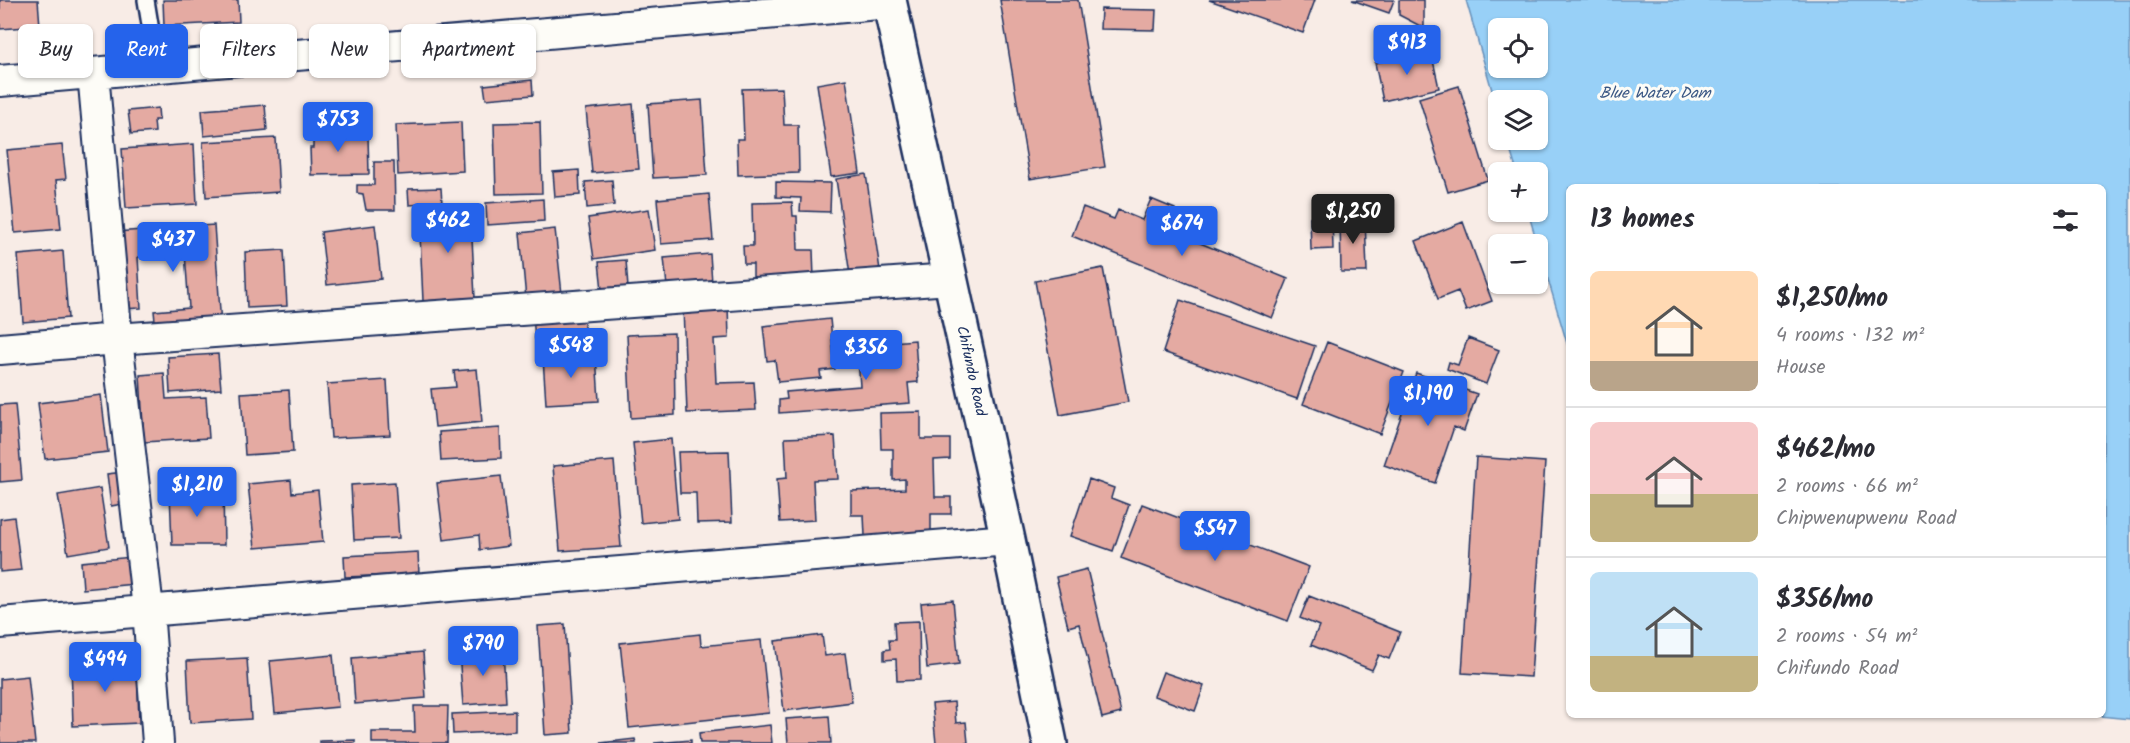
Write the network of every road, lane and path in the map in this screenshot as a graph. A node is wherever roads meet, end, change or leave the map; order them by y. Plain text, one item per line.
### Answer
1 (146, 0) edge
2 (890, 1) edge
3 (150, 24) edge
4 (188, 65) edge
5 (105, 72) edge
6 (93, 73) joint
7 (35, 78) edge
8 (0, 81) edge
9 (950, 279) junction
10 (117, 339) junction
11 (0, 349) edge
12 (1008, 540) junction
13 (148, 609) junction
14 (0, 623) edge
15 (159, 743) edge
16 (1050, 743) edge

1 - 3 lane
2 - 4 street
2 - 9 street, Chifundo Road
5 - 6 street
6 - 10 street
7 - 8 street
9 - 10 street
9 - 12 street, Chifundo Road
10 - 11 street
10 - 13 street
12 - 13 street
12 - 16 street, Chifundo Road
13 - 14 street
13 - 15 street

